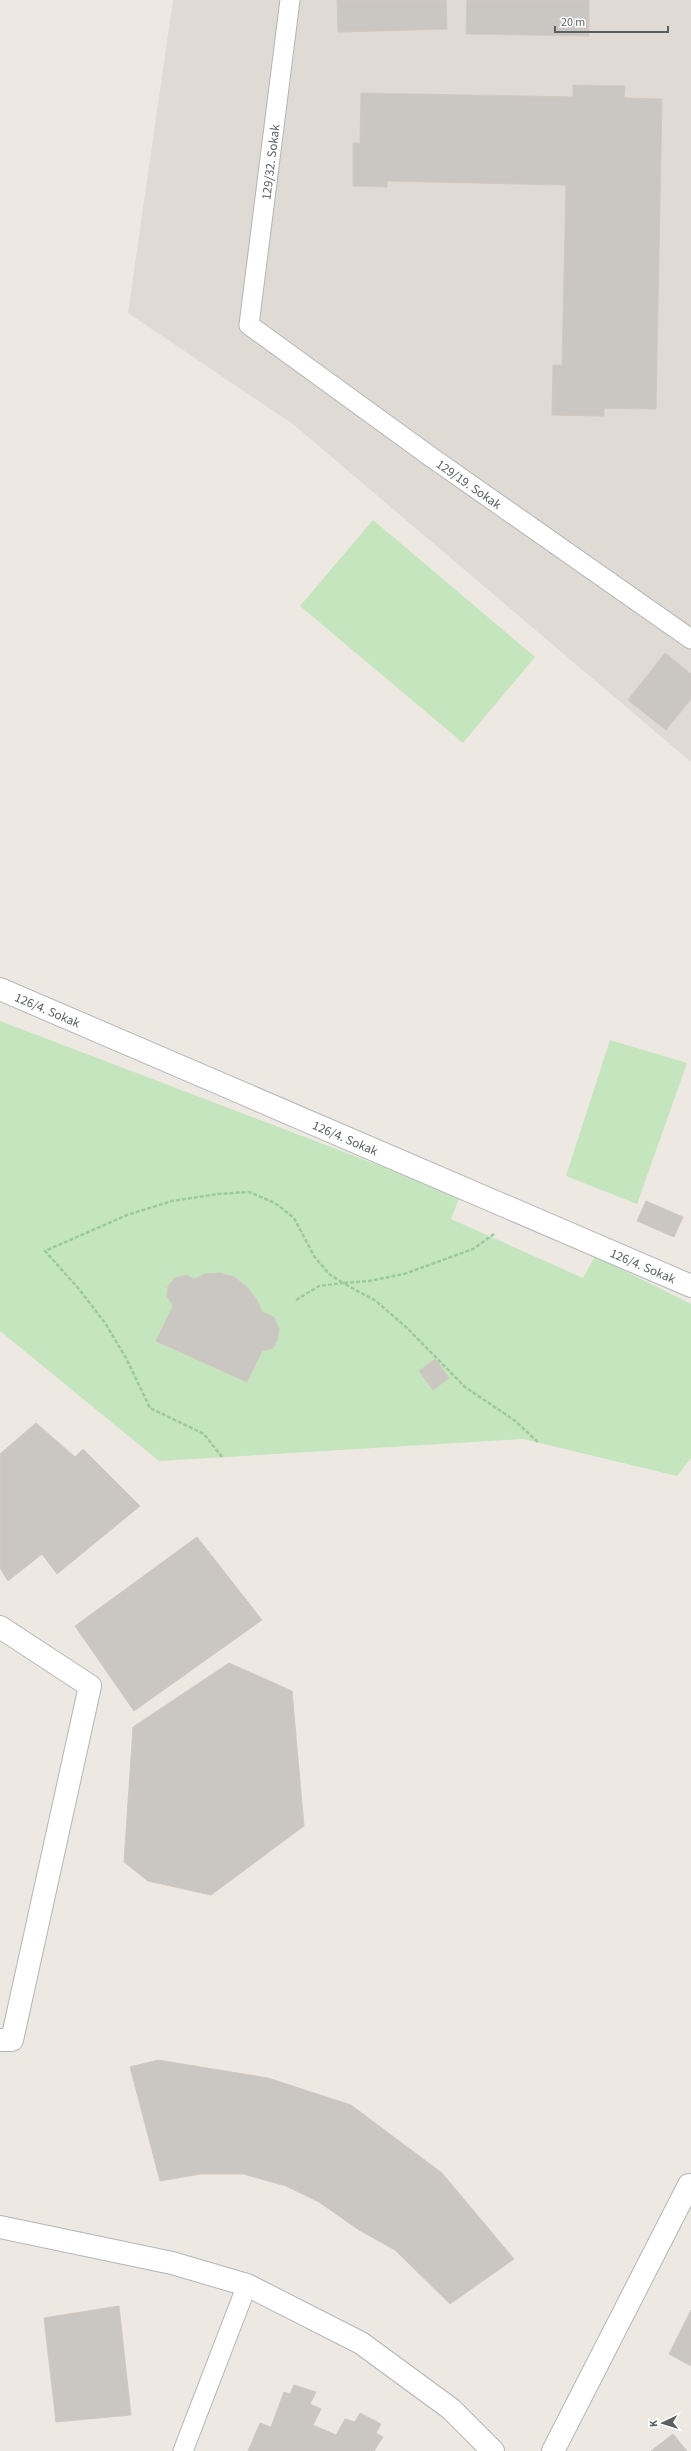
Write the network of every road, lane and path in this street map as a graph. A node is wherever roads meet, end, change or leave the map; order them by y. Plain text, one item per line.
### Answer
1 (290, 0) edge
2 (249, 325) joint
3 (691, 639) edge
4 (0, 989) edge
5 (508, 1208) junction
6 (343, 1283) junction
7 (691, 1286) edge
8 (296, 1300) dead end
9 (538, 1442) dead end
10 (222, 1457) dead end
11 (0, 1627) edge
12 (0, 2040) edge
13 (691, 2186) edge
14 (0, 2227) edge
15 (247, 2285) junction
16 (182, 2451) edge
17 (493, 2451) edge
18 (553, 2451) edge

1 - 2 lane, 129/32. Sokak
2 - 3 lane, 129/19. Sokak
4 - 5 street, 126/4. Sokak
5 - 6 path
5 - 7 street, 126/4. Sokak
6 - 8 path
6 - 9 path
6 - 10 path
11 - 12 street
13 - 18 street
14 - 15 street
15 - 16 lane
15 - 17 street

